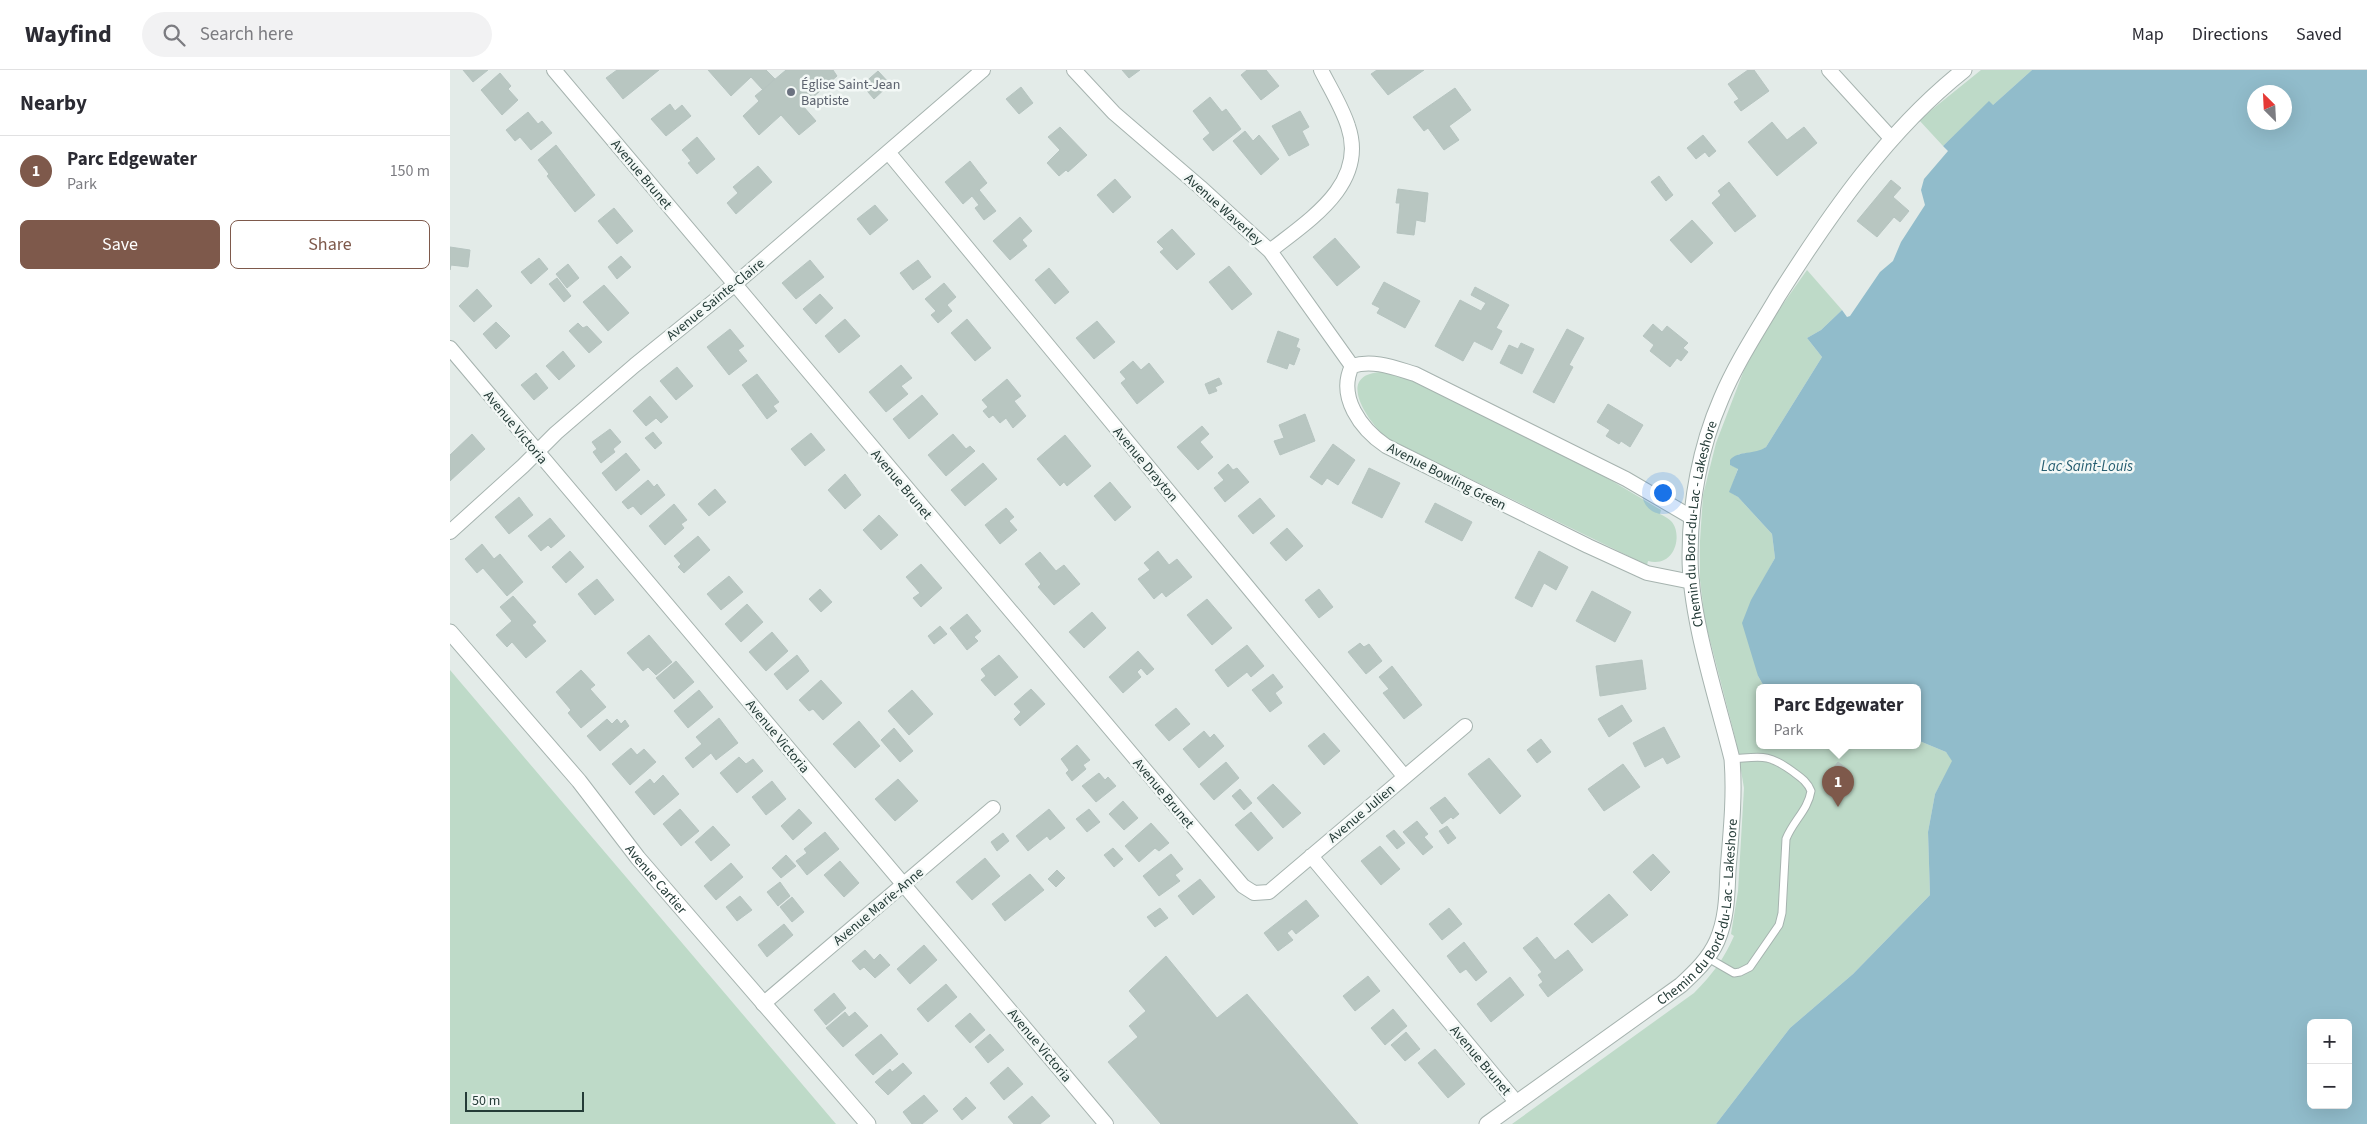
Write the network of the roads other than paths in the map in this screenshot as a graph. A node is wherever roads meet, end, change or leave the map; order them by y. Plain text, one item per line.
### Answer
1 (554, 70) edge
2 (983, 70) edge
3 (1074, 70) edge
4 (1321, 70) edge
5 (1829, 70) edge
6 (1964, 70) edge
7 (1891, 138) junction
8 (888, 152) junction
9 (1270, 251) junction
10 (734, 285) junction
11 (450, 348) edge
12 (1352, 366) junction
13 (537, 452) junction
14 (1691, 517) junction
15 (450, 532) edge
16 (1692, 582) junction
17 (450, 632) edge
18 (1465, 726) dead end
19 (1732, 759) junction
20 (1404, 776) junction
21 (993, 808) dead end
22 (1311, 856) junction
23 (903, 884) junction
24 (1254, 893) joint
25 (1708, 958) junction
26 (763, 1004) junction
27 (1516, 1103) junction
28 (868, 1124) edge
29 (1106, 1124) edge
30 (1486, 1124) edge

1 - 10 street, Avenue Brunet
2 - 8 street, Avenue Sainte-Claire
3 - 9 street, Avenue Waverley
4 - 9 street
5 - 7 street
6 - 7 street, Chemin du Bord-du-Lac - Lakeshore
7 - 14 street, Chemin du Bord-du-Lac - Lakeshore
8 - 10 street, Avenue Sainte-Claire
8 - 20 street, Avenue Drayton
9 - 12 street, Avenue Waverley
10 - 13 street, Avenue Sainte-Claire
10 - 24 street, Avenue Brunet
11 - 13 street, Avenue Victoria
12 - 14 street
12 - 16 street, Avenue Bowling Green
13 - 15 street, Avenue Sainte-Claire
13 - 23 street, Avenue Victoria
14 - 16 street, Chemin du Bord-du-Lac - Lakeshore
16 - 19 street, Chemin du Bord-du-Lac - Lakeshore
17 - 26 street, Avenue Cartier
18 - 20 street, Avenue Julien
19 - 25 street, Chemin du Bord-du-Lac - Lakeshore
19 - 25 lane
20 - 22 street, Avenue Julien
21 - 23 street, Avenue Marie-Anne
22 - 24 street, Avenue Julien
22 - 27 street, Avenue Brunet
23 - 26 street, Avenue Marie-Anne
23 - 29 street, Avenue Victoria
25 - 27 street, Chemin du Bord-du-Lac - Lakeshore
26 - 28 street, Avenue Cartier
27 - 30 street, Chemin du Bord-du-Lac - Lakeshore

